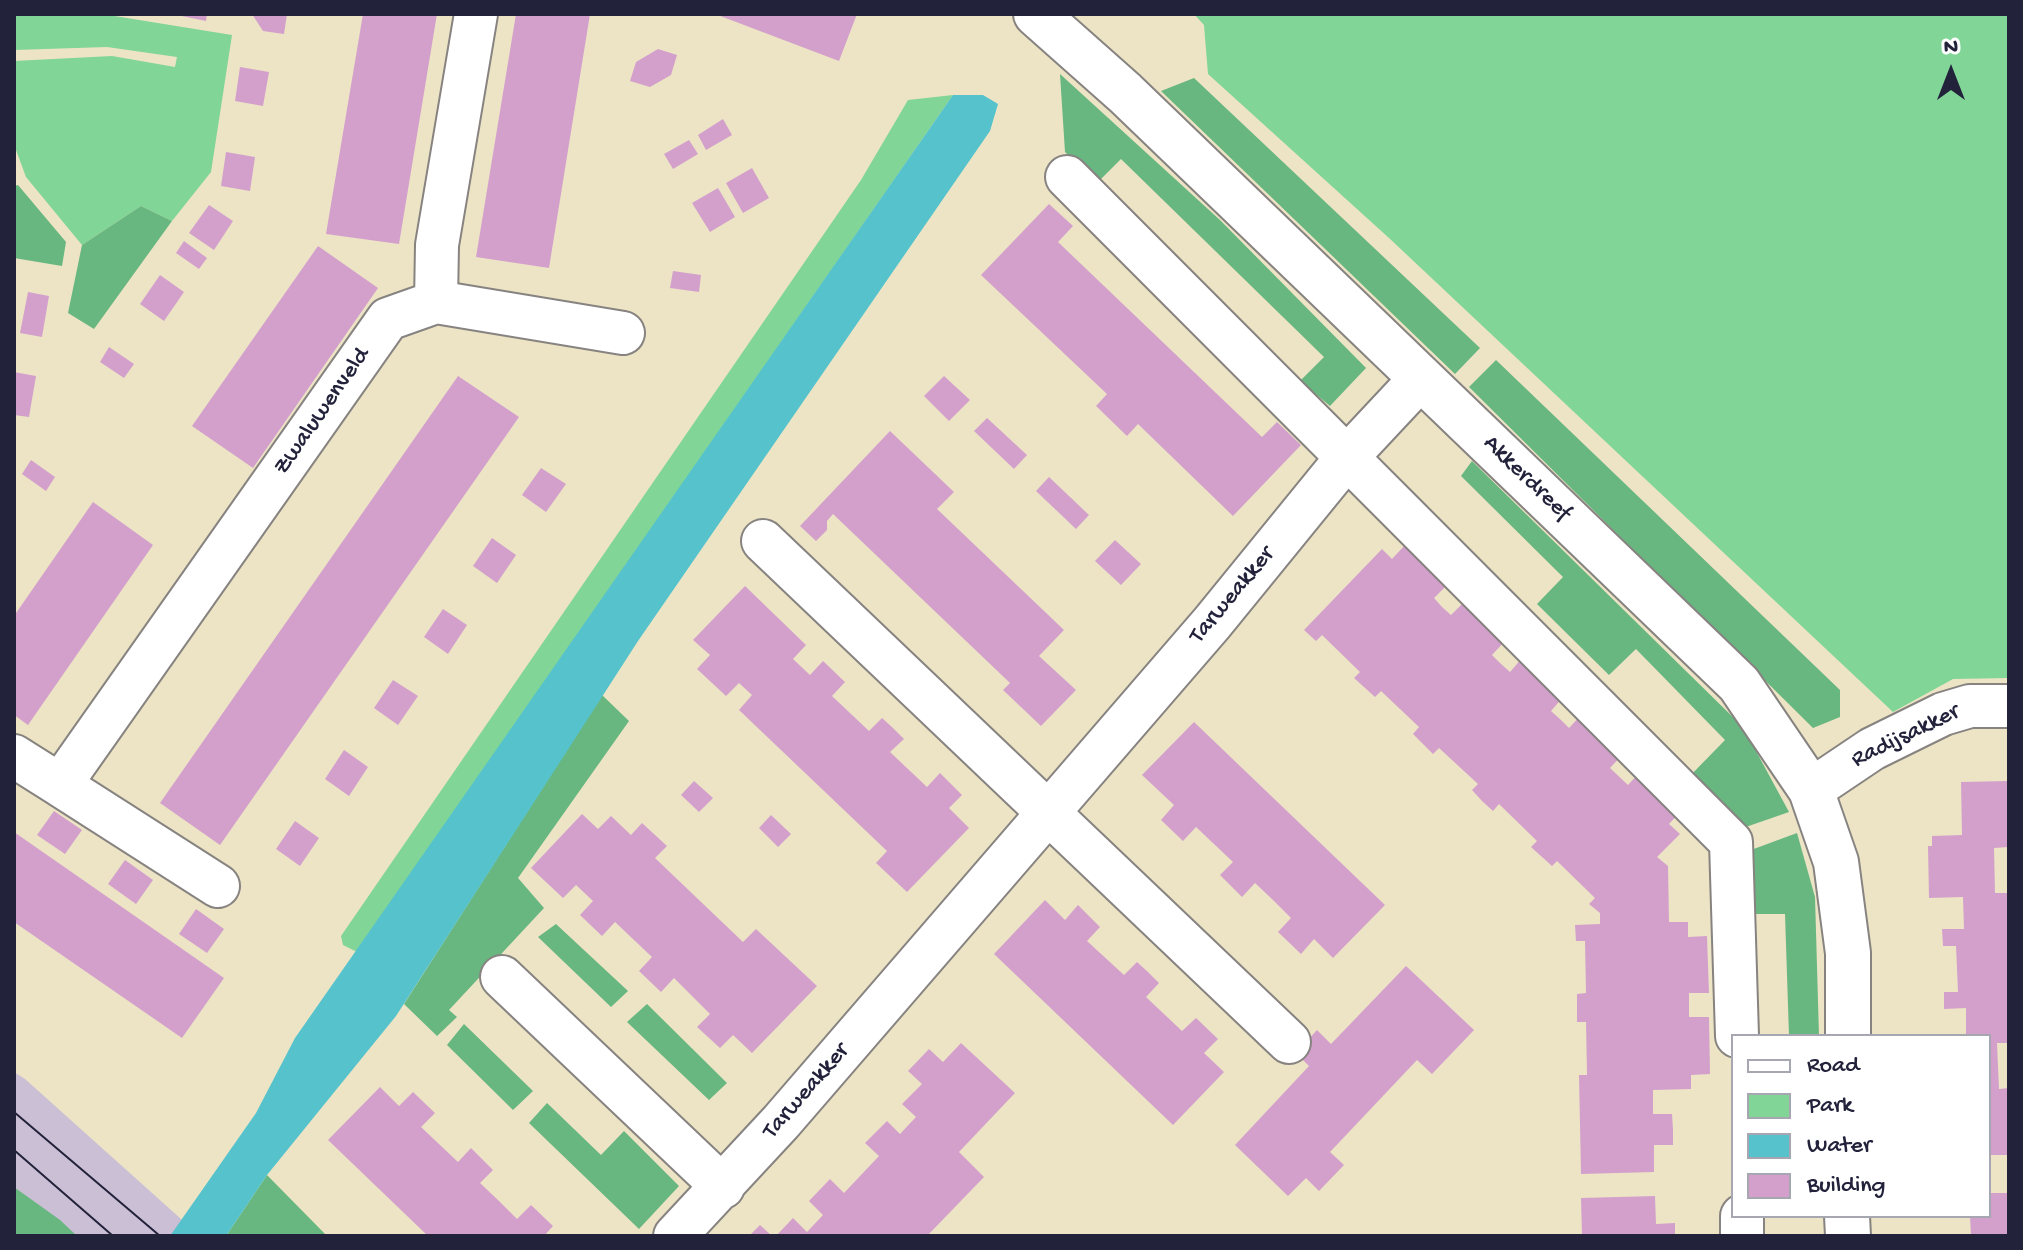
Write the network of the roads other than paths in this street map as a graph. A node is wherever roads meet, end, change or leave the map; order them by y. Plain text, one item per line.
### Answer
1 (476, 14) edge
2 (1036, 14) edge
3 (1067, 177) dead end
4 (436, 302) junction
5 (623, 333) dead end
6 (1421, 378) junction
7 (1348, 456) junction
8 (763, 541) dead end
9 (2009, 706) edge
10 (14, 756) edge
11 (60, 785) junction
12 (1811, 790) junction
13 (1045, 812) junction
14 (218, 886) dead end
15 (502, 977) dead end
16 (1737, 1034) edge
17 (1848, 1034) edge
18 (1289, 1042) dead end
19 (723, 1187) junction
20 (675, 1236) edge

1 - 4 street
2 - 6 street, Akkerdreef
3 - 7 street
4 - 5 street
4 - 11 street, Zwaluwenveld
6 - 7 street, Tarweakker
6 - 12 street, Akkerdreef
7 - 13 street, Tarweakker
7 - 16 street
8 - 13 street
9 - 12 street, Radijsakker
10 - 11 street
11 - 14 street
12 - 17 street, Akkerdreef
13 - 18 street
13 - 19 street, Tarweakker
15 - 19 street
19 - 20 street, Tarweakker

